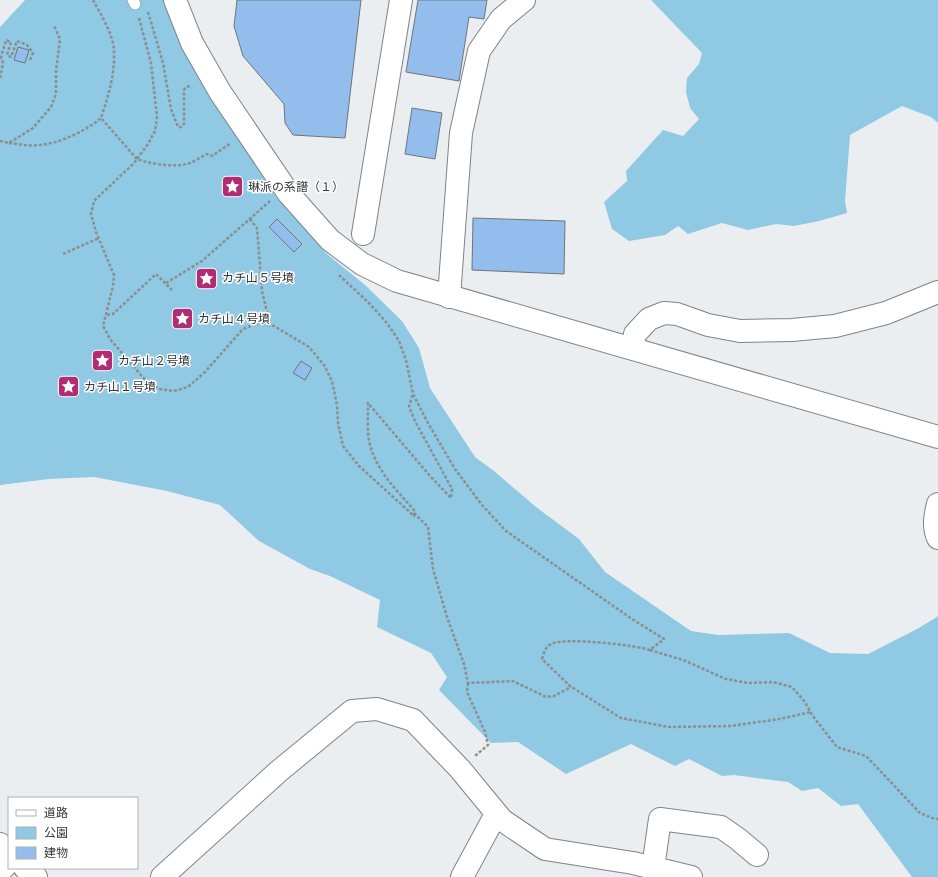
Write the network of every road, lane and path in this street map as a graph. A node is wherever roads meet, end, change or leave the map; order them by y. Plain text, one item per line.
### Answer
1 (94, 0) edge
2 (175, 0) edge
3 (401, 0) edge
4 (524, 0) edge
5 (134, 2) edge
6 (147, 8) dead end
7 (54, 26) dead end
8 (30, 60) dead end
9 (1, 68) edge
10 (0, 78) edge
11 (198, 87) dead end
12 (101, 118) junction
13 (0, 142) edge
14 (232, 142) dead end
15 (9, 143) junction
16 (137, 159) junction
17 (270, 201) dead end
18 (250, 219) junction
19 (363, 234) dead end
20 (99, 238) junction
21 (63, 254) dead end
22 (335, 272) dead end
23 (166, 284) junction
24 (172, 290) dead end
25 (938, 292) edge
26 (449, 297) junction
27 (107, 315) junction
28 (270, 326) junction
29 (632, 348) junction
30 (413, 394) junction
31 (938, 437) edge
32 (938, 504) edge
33 (414, 513) junction
34 (938, 538) edge
35 (650, 650) junction
36 (468, 682) junction
37 (572, 687) junction
38 (811, 712) junction
39 (460, 769) junction
40 (496, 814) junction
41 (938, 819) edge
42 (0, 844) edge
43 (8, 852) edge
44 (757, 855) dead end
45 (8, 863) edge
46 (653, 868) junction
47 (26, 869) edge
48 (0, 871) edge
49 (36, 877) edge
50 (162, 877) edge
51 (462, 877) edge
52 (691, 877) edge

1 - 12 path
2 - 26 street
3 - 19 street
4 - 26 street
5 - 16 path
6 - 11 path
7 - 15 path
8 - 9 path
9 - 10 path
12 - 15 path
12 - 16 path
13 - 15 path
14 - 16 path
16 - 20 path
17 - 18 path
18 - 23 path
18 - 28 path
20 - 21 path
20 - 27 path
22 - 30 path
23 - 24 path
23 - 27 path
25 - 29 street
26 - 29 street
27 - 28 path
28 - 33 path
29 - 31 street
30 - 33 path
30 - 35 path
32 - 34 street
33 - 36 path
35 - 37 path
35 - 38 path
36 - 37 path
36 - 39 path
37 - 38 path
38 - 41 path
39 - 40 street
39 - 50 street
40 - 46 street
40 - 51 street
42 - 43 street
44 - 46 street
45 - 48 street
46 - 52 street
47 - 49 street

